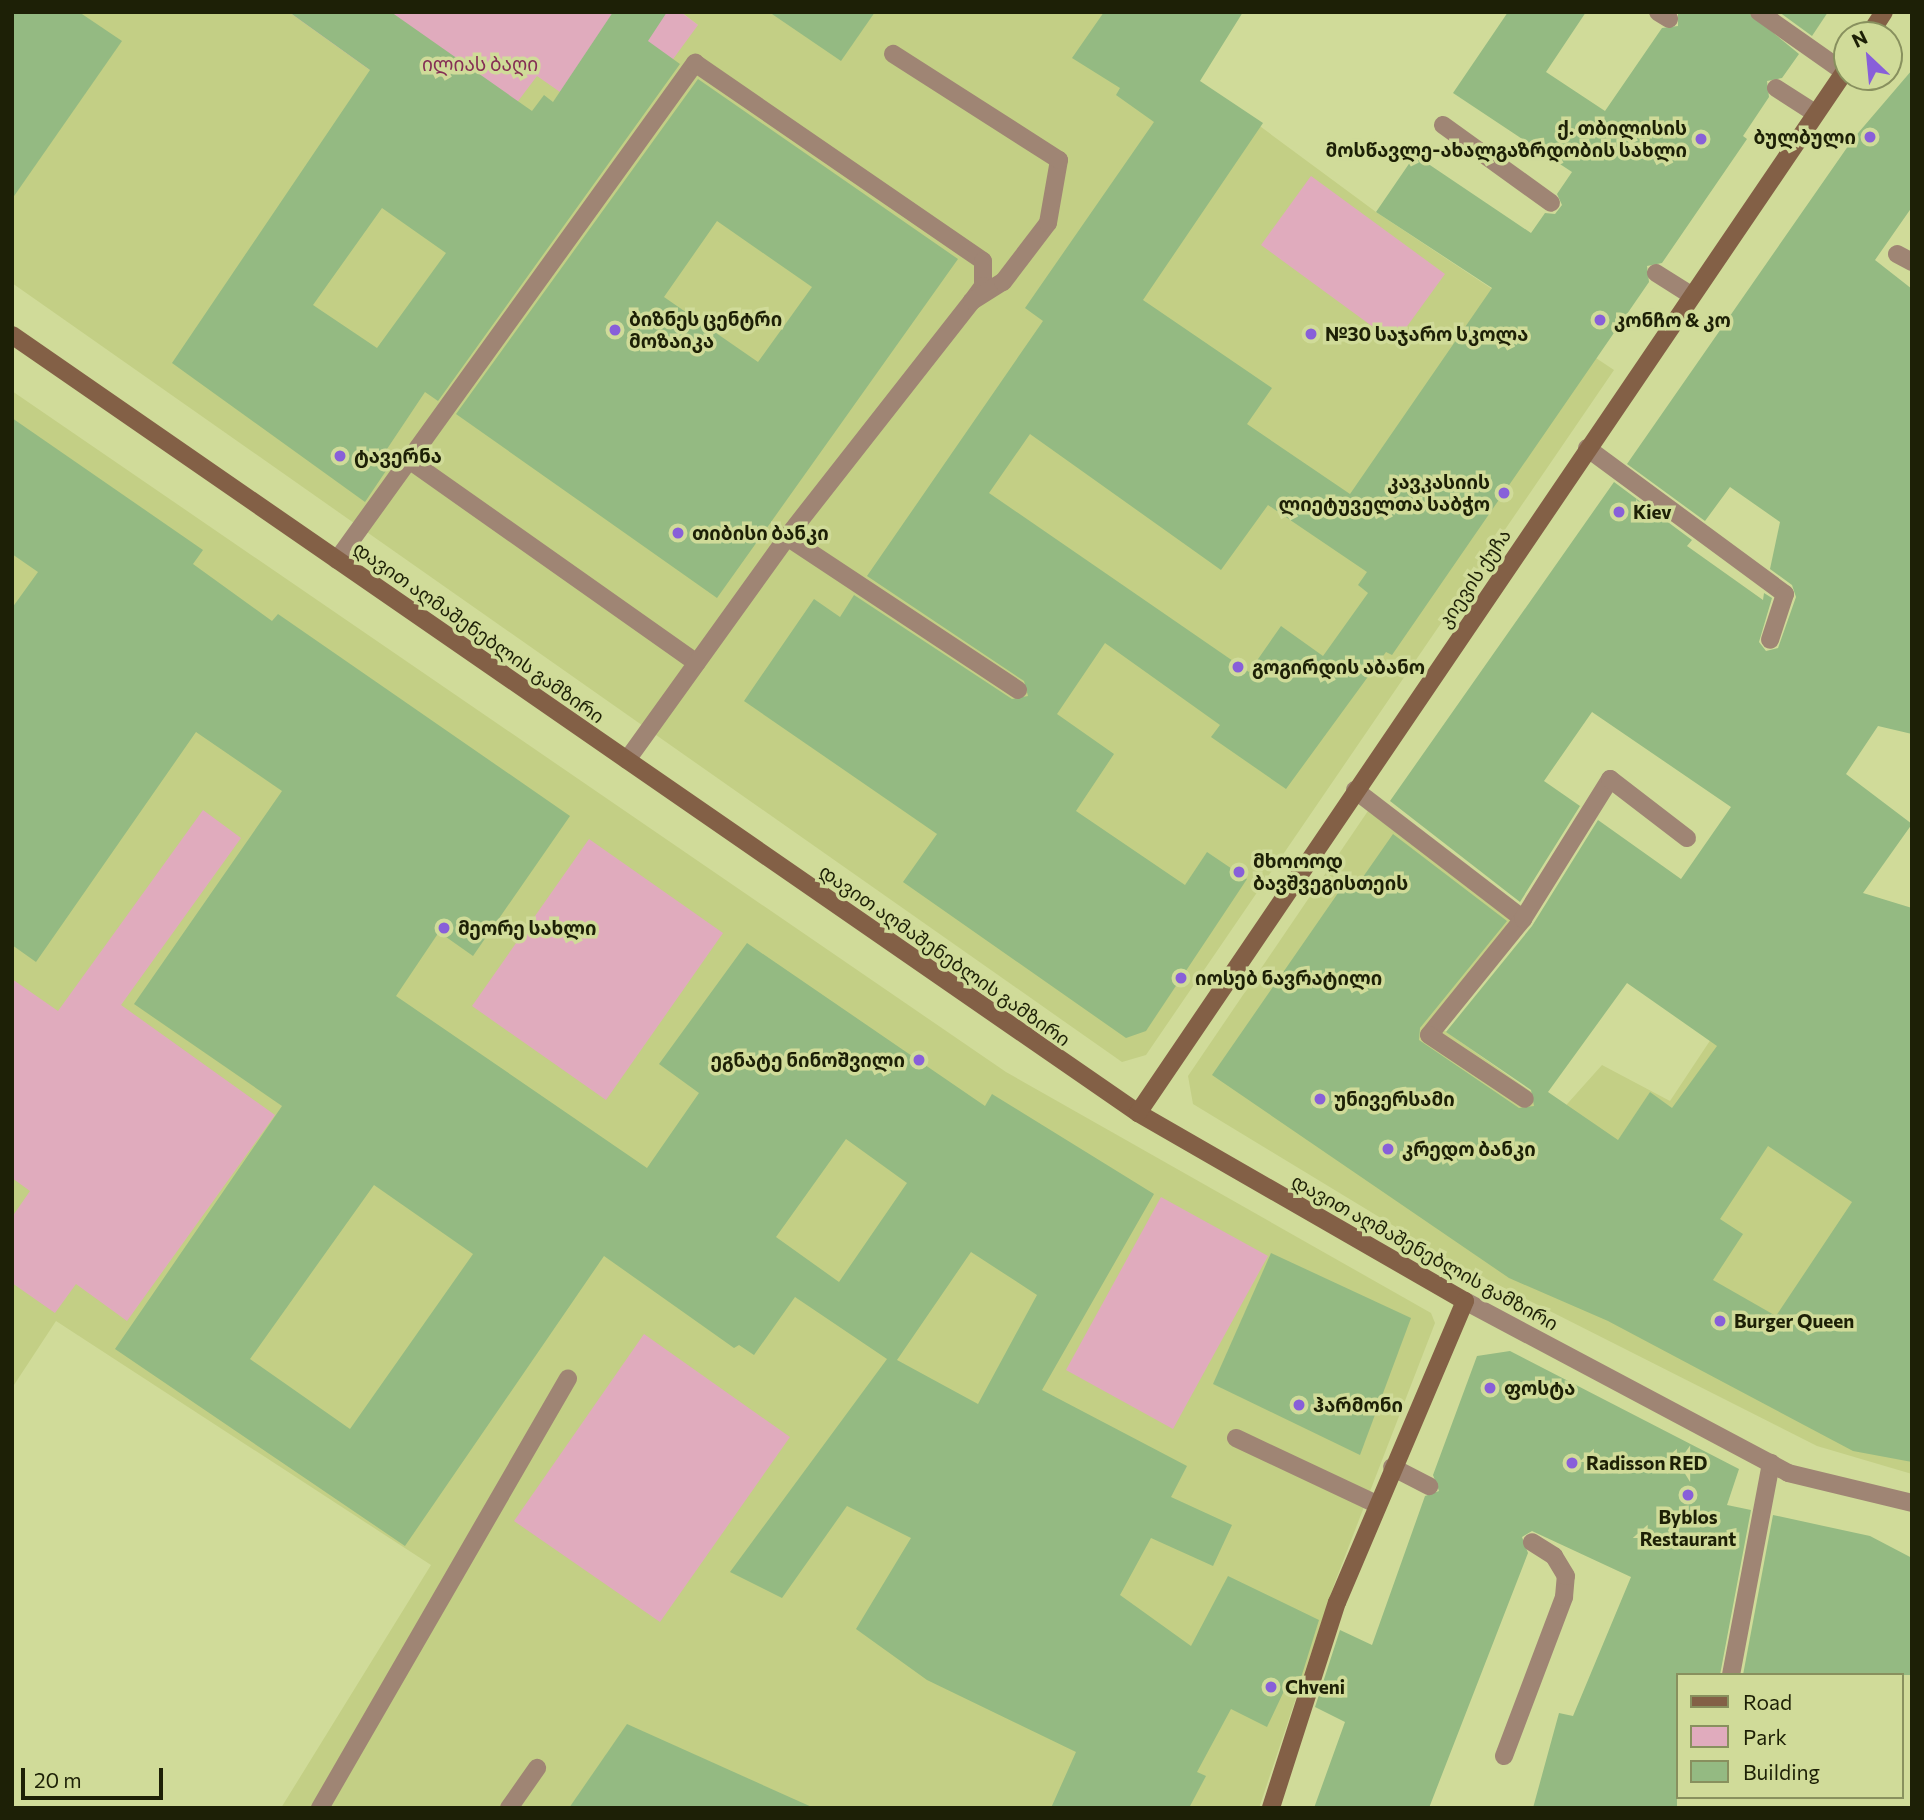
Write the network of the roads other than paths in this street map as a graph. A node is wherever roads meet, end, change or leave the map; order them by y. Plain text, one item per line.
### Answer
1 (1759, 12) edge
2 (893, 54) dead end
3 (1833, 61) edge
4 (1776, 88) dead end
5 (1833, 88) edge
6 (1815, 113) junction
7 (1443, 125) dead end
8 (1551, 204) dead end
9 (1656, 273) dead end
10 (1691, 295) junction
11 (972, 301) junction
12 (12, 335) edge
13 (1587, 448) junction
14 (409, 460) junction
15 (787, 537) junction
16 (337, 560) junction
17 (1770, 640) dead end
18 (697, 663) junction
19 (1018, 690) dead end
20 (627, 760) junction
21 (1355, 790) junction
22 (1687, 838) dead end
23 (1523, 919) junction
24 (1525, 1099) dead end
25 (1138, 1114) junction
26 (1465, 1301) junction
27 (568, 1378) dead end
28 (1236, 1438) dead end
29 (1771, 1463) junction
30 (1392, 1467) junction
31 (1429, 1486) dead end
32 (1912, 1503) edge
33 (1376, 1504) junction
34 (1532, 1542) dead end
35 (1731, 1673) edge
36 (1504, 1756) dead end
37 (537, 1768) dead end
38 (320, 1808) edge
39 (509, 1808) edge
40 (1271, 1808) edge

1 - 3 street
2 - 11 street
4 - 6 street
5 - 6 main road, კიევის ქუჩა
6 - 10 main road, კიევის ქუჩა
7 - 8 street
9 - 10 street
10 - 13 main road, კიევის ქუჩა
11 - 14 street
11 - 15 street
12 - 16 main road, დავით აღმაშენებლის გამზირი
13 - 17 street
13 - 21 main road, კიევის ქუჩა
14 - 16 street
14 - 18 street
15 - 18 street
15 - 19 street
16 - 20 main road, დავით აღმაშენებლის გამზირი
18 - 20 street
20 - 25 main road, დავით აღმაშენებლის გამზირი
21 - 23 street
21 - 25 main road, კიევის ქუჩა
22 - 23 street
23 - 24 street
25 - 26 main road, დავით აღმაშენებლის გამზირი
26 - 29 street, დავით აღმაშენებლის გამზირი
26 - 30 main road
27 - 38 street
28 - 33 street
29 - 32 street, დავით აღმაშენებლის გამზირი
29 - 35 street
30 - 31 street
30 - 33 main road
33 - 40 main road
34 - 36 street
37 - 39 street

